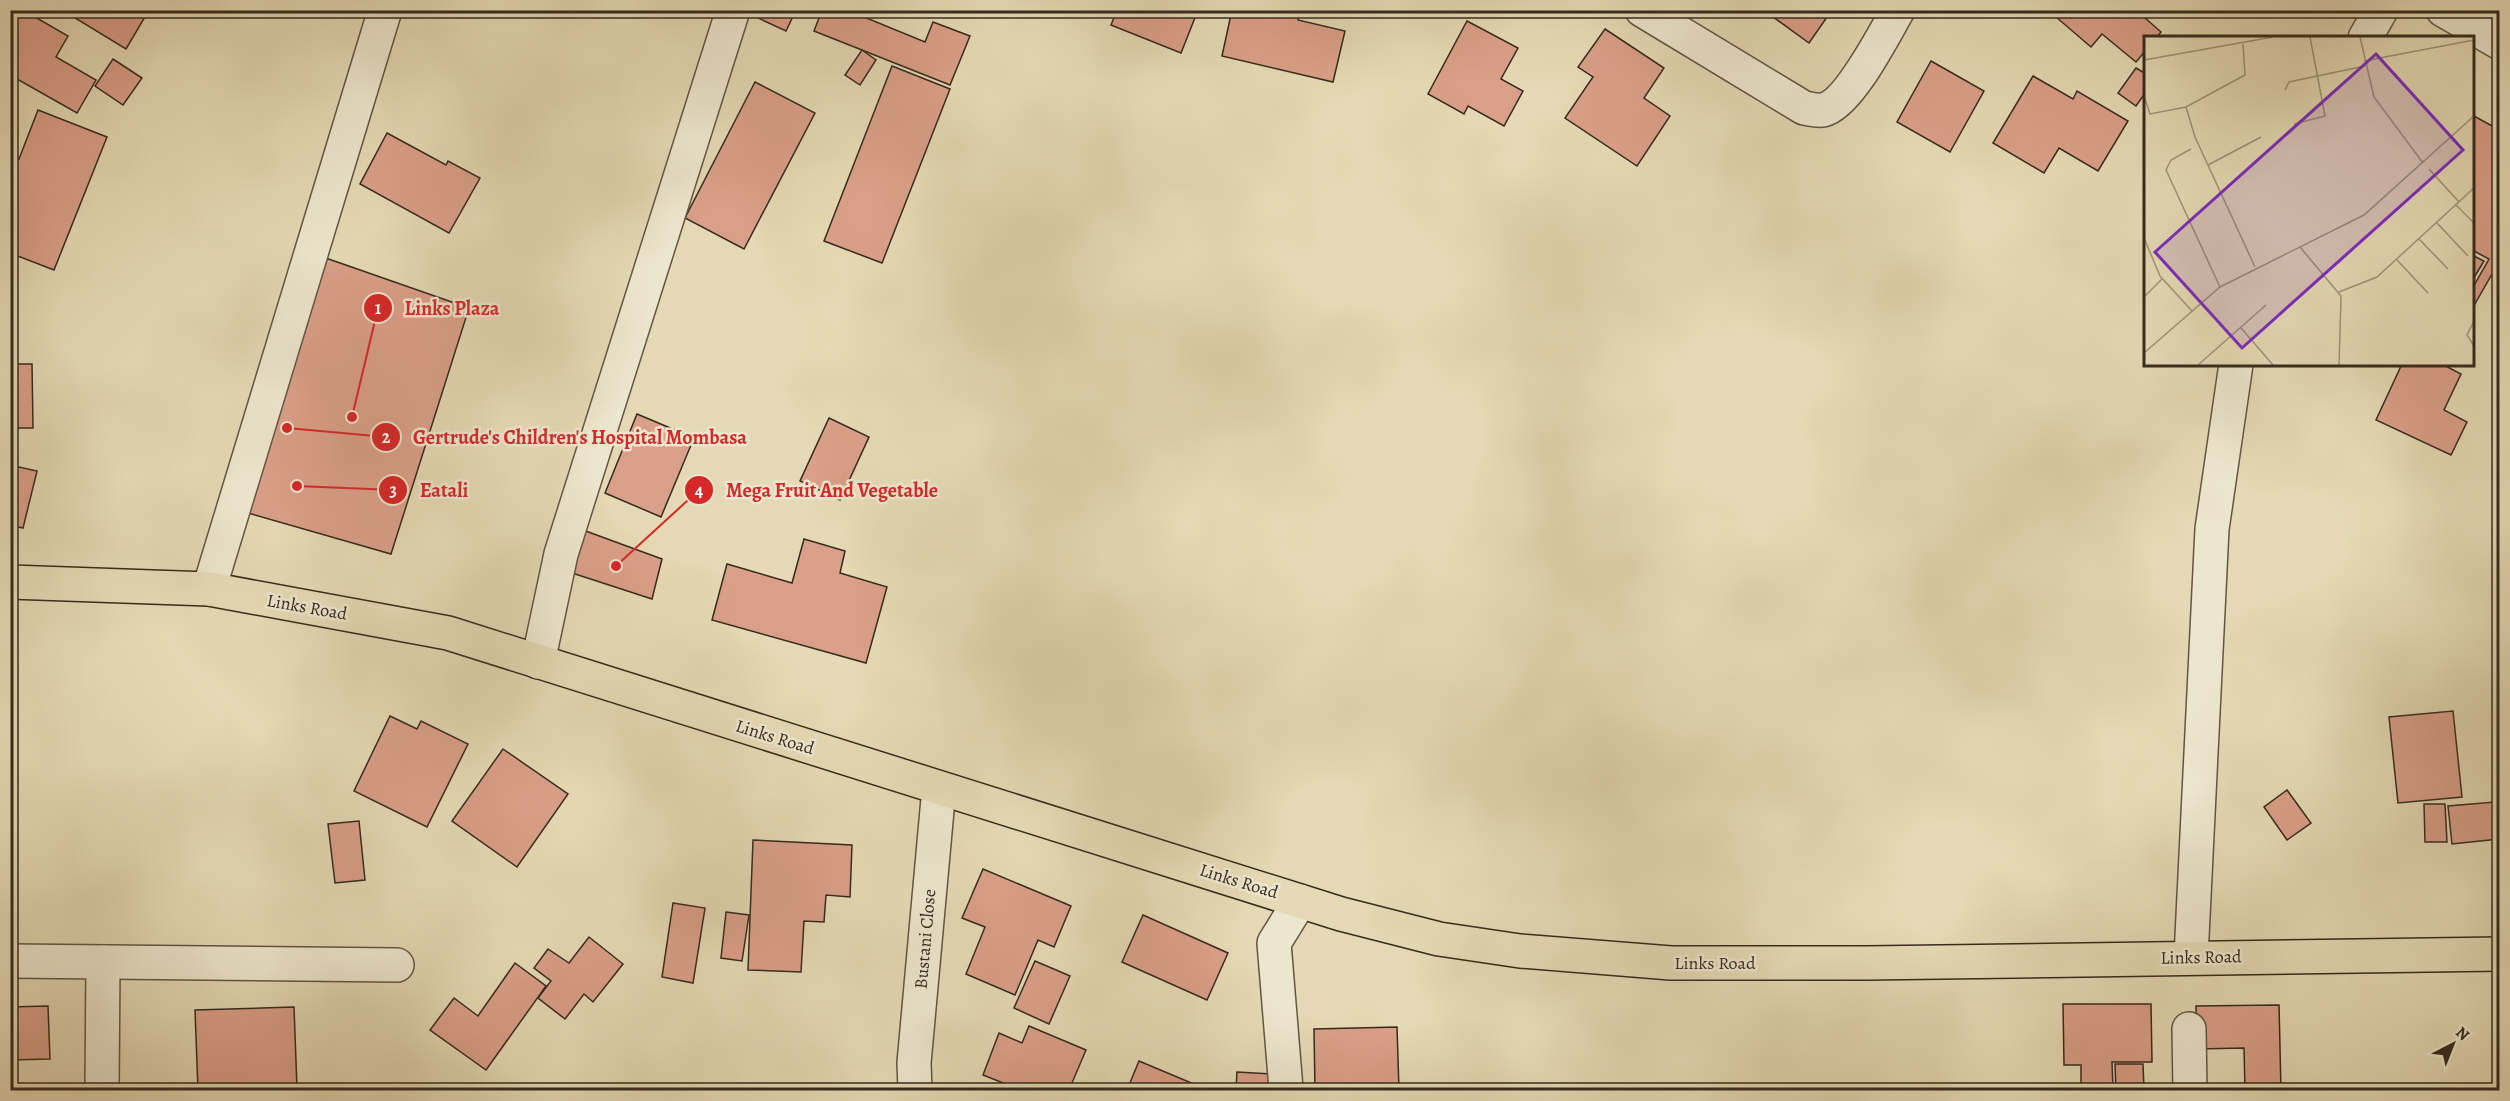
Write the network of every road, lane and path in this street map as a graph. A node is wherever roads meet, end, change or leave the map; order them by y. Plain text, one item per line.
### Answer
1 (385, 10) edge
2 (733, 10) edge
3 (1642, 10) edge
4 (1898, 10) edge
5 (2443, 10) edge
6 (2499, 43) edge
7 (2236, 366) edge
8 (10, 582) edge
9 (209, 589) junction
10 (538, 662) junction
11 (939, 789) junction
12 (1300, 901) junction
13 (2499, 954) edge
14 (2192, 957) junction
15 (10, 961) edge
16 (103, 962) junction
17 (397, 965) dead end
18 (2189, 1029) dead end
19 (1287, 1089) dead end
20 (102, 1090) edge
21 (915, 1090) edge
22 (2190, 1090) edge

1 - 9 street
2 - 10 street
3 - 4 street
5 - 6 street
7 - 14 street
8 - 9 main road, Links Road
9 - 10 main road, Links Road
10 - 11 main road, Links Road
11 - 12 main road, Links Road
11 - 21 street, Bustani Close
12 - 14 main road, Links Road
12 - 19 street
13 - 14 main road, Links Road
15 - 16 street
16 - 17 street
16 - 20 street
18 - 22 street

